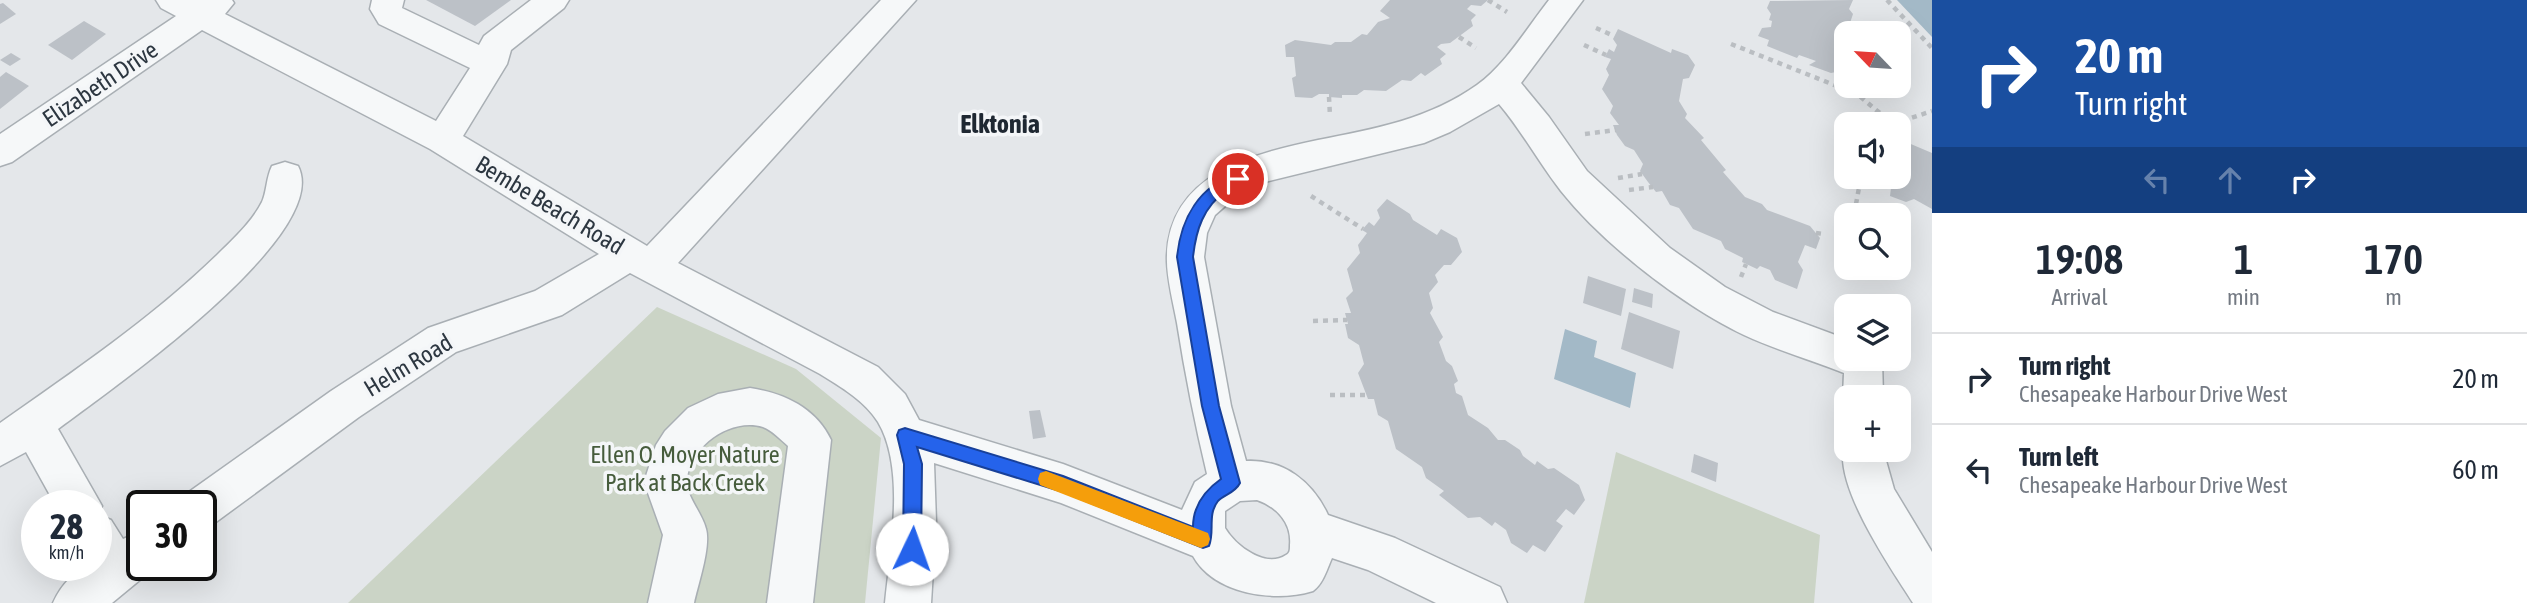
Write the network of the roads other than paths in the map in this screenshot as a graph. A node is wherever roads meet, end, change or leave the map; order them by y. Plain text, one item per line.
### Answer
1 (388, 0) edge
2 (553, 0) edge
3 (900, 0) edge
4 (1567, 0) edge
5 (198, 5) edge
6 (490, 64) junction
7 (1502, 83) junction
8 (442, 140) junction
9 (0, 152) edge
10 (285, 176) dead end
11 (641, 260) junction
12 (1834, 352) edge
13 (16, 435) edge
14 (905, 435) junction
15 (1866, 462) edge
16 (1231, 483) junction
17 (66, 490) edge
18 (217, 496) edge
19 (1313, 533) junction
20 (1203, 539) junction
21 (118, 552) edge
22 (1932, 592) edge
23 (76, 603) edge
24 (671, 603) edge
25 (790, 603) edge
26 (908, 603) edge
27 (1484, 603) edge

1 - 6 street
2 - 6 street
3 - 11 street, Helm Road
4 - 7 street
5 - 8 street, Bembe Beach Road
5 - 9 street, Elizabeth Drive
6 - 8 street
7 - 12 street
7 - 16 street
8 - 11 street, Bembe Beach Road
10 - 13 street
11 - 14 street, Bembe Beach Road
11 - 18 street, Helm Road
13 - 17 street
14 - 20 street
14 - 26 street, Bembe Beach Road
15 - 22 street
16 - 19 street
16 - 20 street
19 - 20 street
19 - 27 street
21 - 23 street
24 - 25 street

